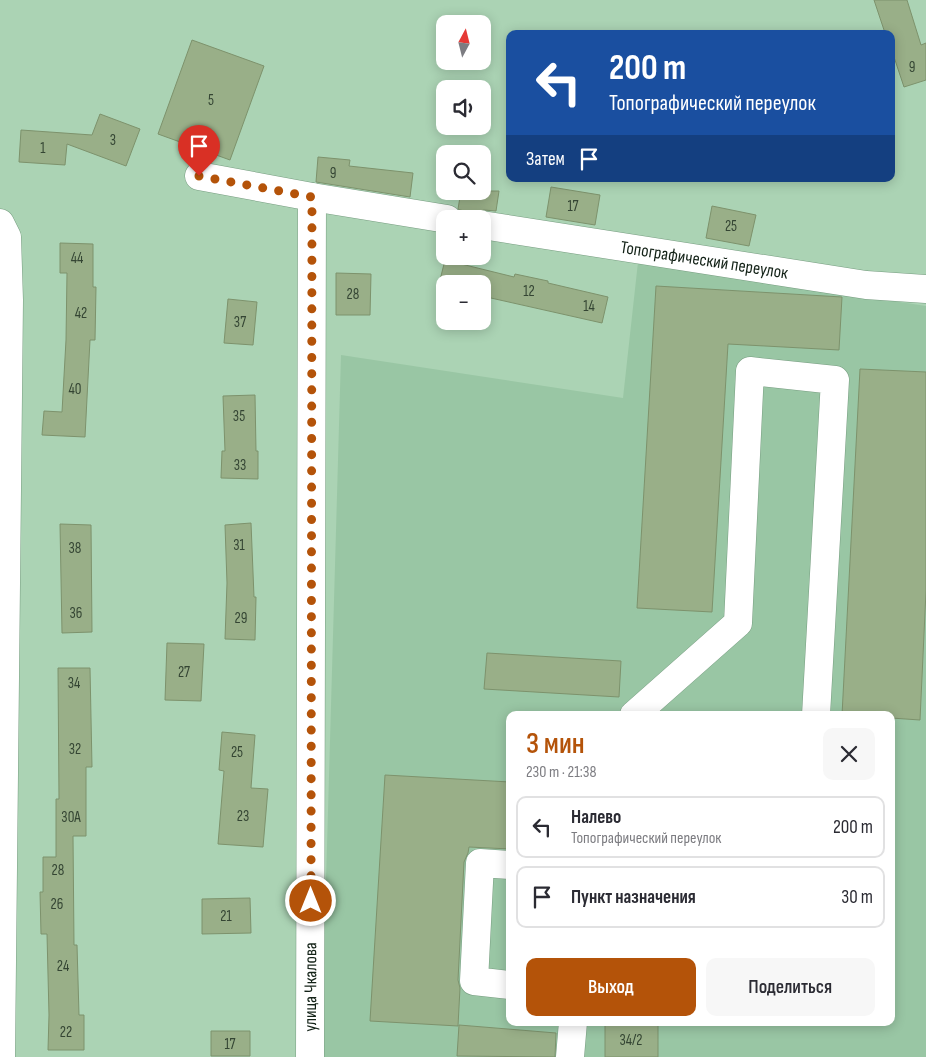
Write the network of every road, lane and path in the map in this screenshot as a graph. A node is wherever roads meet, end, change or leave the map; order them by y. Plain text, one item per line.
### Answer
1 (199, 176) dead end
2 (312, 197) junction
3 (436, 217) edge
4 (0, 222) edge
5 (491, 226) edge
6 (926, 289) edge
7 (639, 711) edge
8 (816, 711) edge
9 (506, 865) edge
10 (506, 985) edge
11 (573, 1026) edge
12 (1, 1057) edge
13 (310, 1057) edge
14 (570, 1057) edge

1 - 2 street
2 - 3 street
2 - 13 street, улица Чкалова
4 - 12 street
5 - 6 street, Топографический переулок
7 - 8 street
9 - 10 street
11 - 14 street

